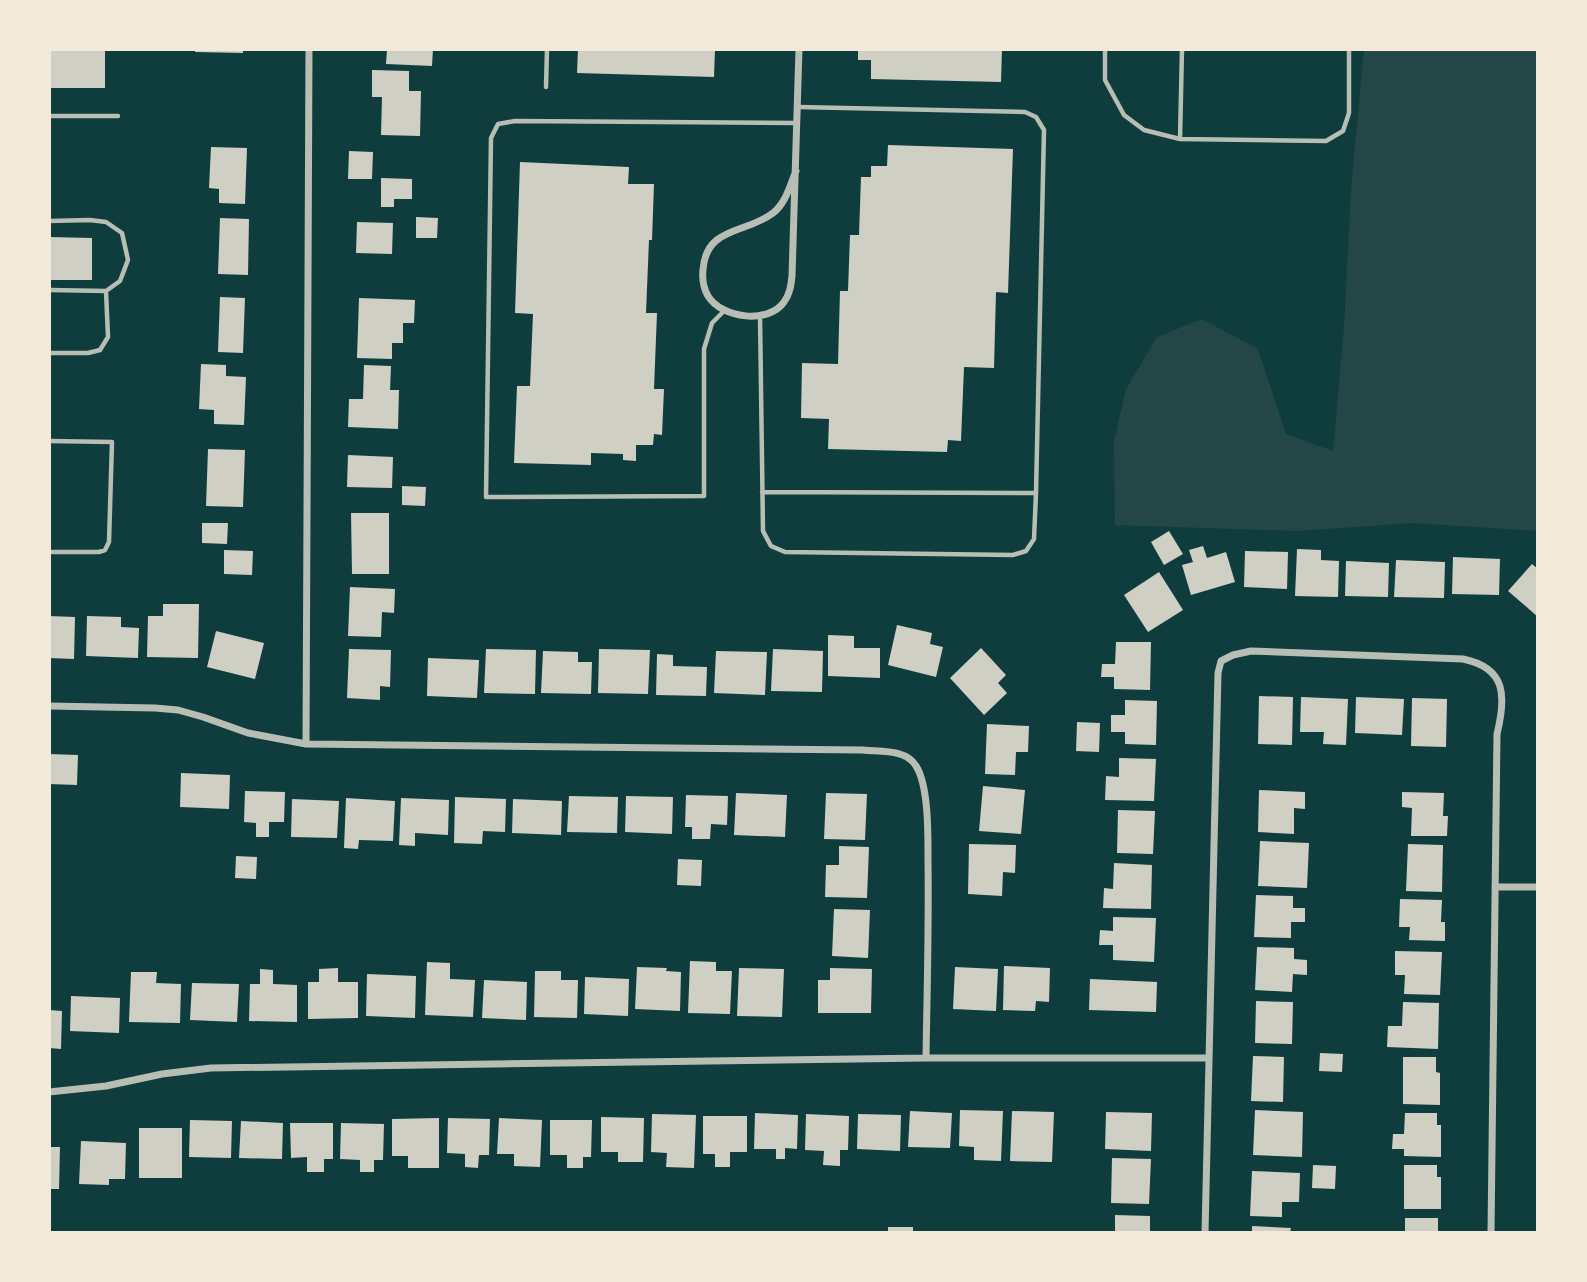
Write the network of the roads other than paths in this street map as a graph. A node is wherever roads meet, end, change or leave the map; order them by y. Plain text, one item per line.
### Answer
1 (309, 49) edge
2 (547, 49) edge
3 (799, 49) edge
4 (1105, 49) edge
5 (1182, 49) edge
6 (1349, 49) edge
7 (546, 87) dead end
8 (798, 107) junction
9 (49, 116) edge
10 (118, 116) dead end
11 (797, 123) junction
12 (1180, 139) junction
13 (796, 171) junction
14 (49, 221) edge
15 (49, 290) edge
16 (106, 291) junction
17 (725, 310) junction
18 (760, 315) junction
19 (49, 353) edge
20 (49, 441) edge
21 (762, 492) junction
22 (1036, 493) junction
23 (49, 551) edge
24 (49, 706) edge
25 (306, 744) junction
26 (1495, 887) junction
27 (1538, 887) edge
28 (926, 1058) junction
29 (1209, 1058) junction
30 (49, 1093) edge
31 (1205, 1233) edge
32 (1491, 1233) edge

1 - 25 street
2 - 7 lane
3 - 8 street
4 - 12 lane
5 - 12 lane
6 - 12 lane
8 - 11 street
8 - 22 lane
9 - 10 lane
11 - 13 street
11 - 17 lane
13 - 17 street
13 - 18 street
14 - 16 lane
15 - 16 lane
16 - 19 lane
17 - 18 street
18 - 21 lane
20 - 23 lane
21 - 22 lane
21 - 22 lane
24 - 25 street
25 - 28 street
26 - 27 street
26 - 29 street
26 - 32 street
28 - 29 street
28 - 30 street
29 - 31 street

